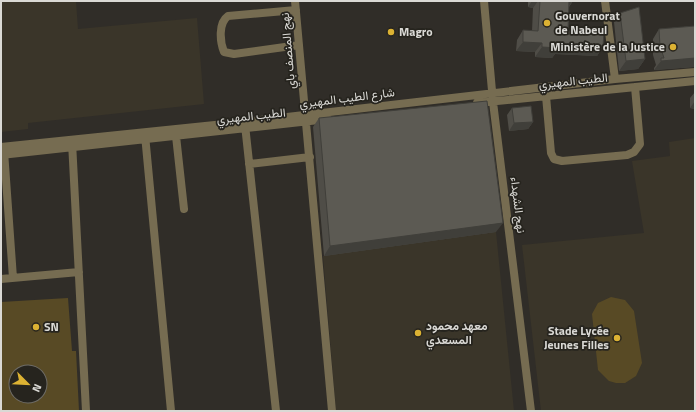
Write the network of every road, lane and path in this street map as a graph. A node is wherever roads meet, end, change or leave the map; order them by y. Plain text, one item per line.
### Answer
1 (295, 1) edge
2 (484, 1) edge
3 (605, 1) edge
4 (296, 10) junction
5 (299, 45) junction
6 (695, 72) edge
7 (615, 79) junction
8 (695, 81) edge
9 (634, 87) junction
10 (546, 96) junction
11 (492, 97) junction
12 (306, 118) junction
13 (245, 125) junction
14 (145, 135) junction
15 (176, 136) junction
16 (72, 143) junction
17 (2, 151) edge
18 (310, 157) junction
19 (249, 164) junction
20 (184, 209) dead end
21 (79, 272) junction
22 (13, 278) junction
23 (1, 279) edge
24 (86, 411) edge
25 (171, 411) edge
26 (276, 411) edge
27 (332, 411) edge
28 (531, 411) edge

1 - 4 street, نهج المنصف باي
2 - 11 street, نهج الشهداء
3 - 7 street
4 - 5 street, نهج المنصف باي
4 - 5 street
5 - 12 street, نهج المنصف باي
6 - 7 street, شارع الطيب المهيري
7 - 11 street, شارع الطيب المهيري
8 - 9 street, الطيب المهيري
9 - 10 street, الطيب المهيري
9 - 10 street
10 - 11 street, الطيب المهيري
11 - 12 street, شارع الطيب المهيري
11 - 28 street, نهج الشهداء
12 - 13 street, شارع الطيب المهيري
12 - 18 street, نهج المنصف باي
13 - 14 street, شارع الطيب المهيري
13 - 15 street, الطيب المهيري
13 - 19 street
14 - 15 street, الطيب المهيري
14 - 16 street, شارع الطيب المهيري
14 - 25 street
15 - 20 street
16 - 17 street, شارع الطيب المهيري
16 - 21 street
17 - 22 street
18 - 19 street
18 - 27 street, نهج المنصف باي
19 - 26 street
21 - 22 street
21 - 24 street
22 - 23 street

